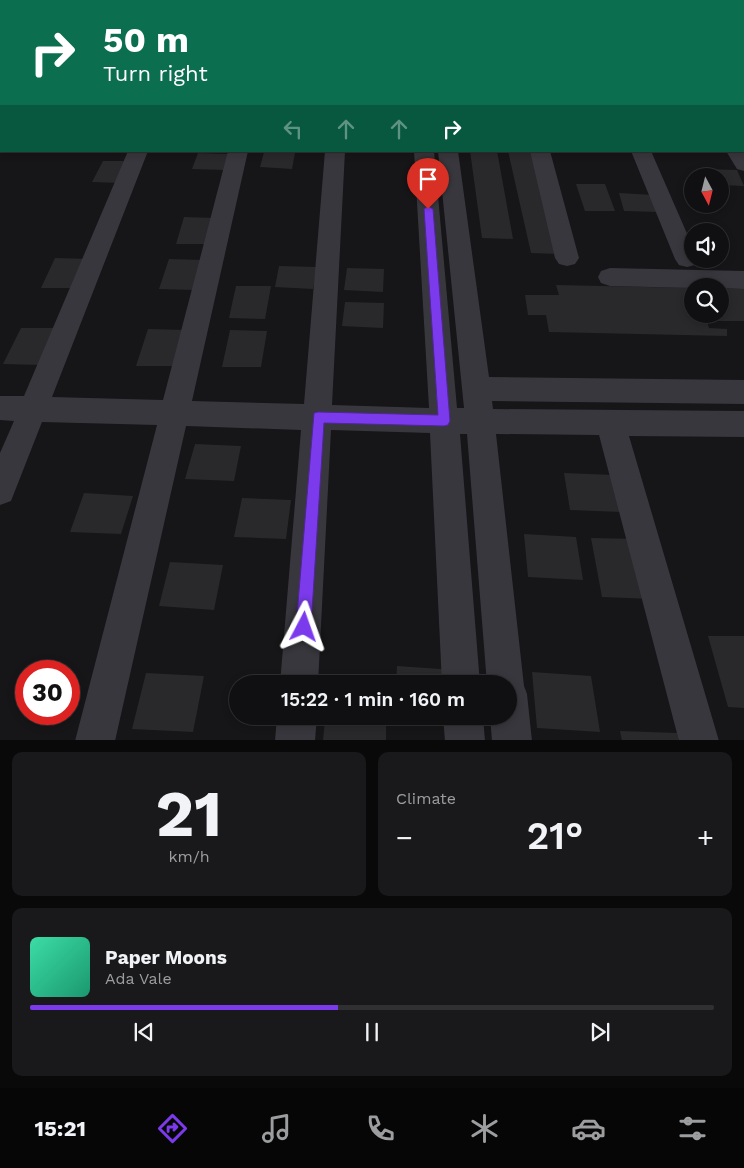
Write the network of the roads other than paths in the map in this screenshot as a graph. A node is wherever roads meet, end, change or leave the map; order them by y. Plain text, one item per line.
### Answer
1 (138, 152) edge
2 (238, 152) edge
3 (335, 152) edge
4 (424, 152) edge
5 (448, 152) edge
6 (540, 152) edge
7 (642, 152) edge
8 (737, 152) edge
9 (744, 165) edge
10 (684, 252) edge
11 (566, 258) dead end
12 (610, 277) dead end
13 (744, 280) edge
14 (476, 389) junction
15 (744, 392) edge
16 (0, 408) edge
17 (32, 409) junction
18 (175, 413) junction
19 (318, 417) junction
20 (480, 420) junction
21 (444, 421) junction
22 (610, 422) junction
23 (744, 424) edge
24 (0, 490) edge
25 (301, 675) edge
26 (460, 675) edge
27 (505, 675) edge
28 (297, 725) edge
29 (464, 725) edge
30 (511, 725) edge
31 (95, 740) edge
32 (296, 740) edge
33 (465, 740) edge
34 (512, 740) edge
35 (699, 740) edge

1 - 17 street
2 - 18 street
3 - 19 street
4 - 21 street
5 - 14 street
6 - 11 street
7 - 10 street
8 - 9 street
12 - 13 street
14 - 15 street
14 - 20 street
16 - 17 street
17 - 18 street
17 - 24 street
18 - 19 street
18 - 31 street
19 - 21 street
19 - 25 street
20 - 21 street
20 - 22 street
20 - 27 street
21 - 26 street
22 - 23 street
22 - 35 street
28 - 32 street
29 - 33 street
30 - 34 street

